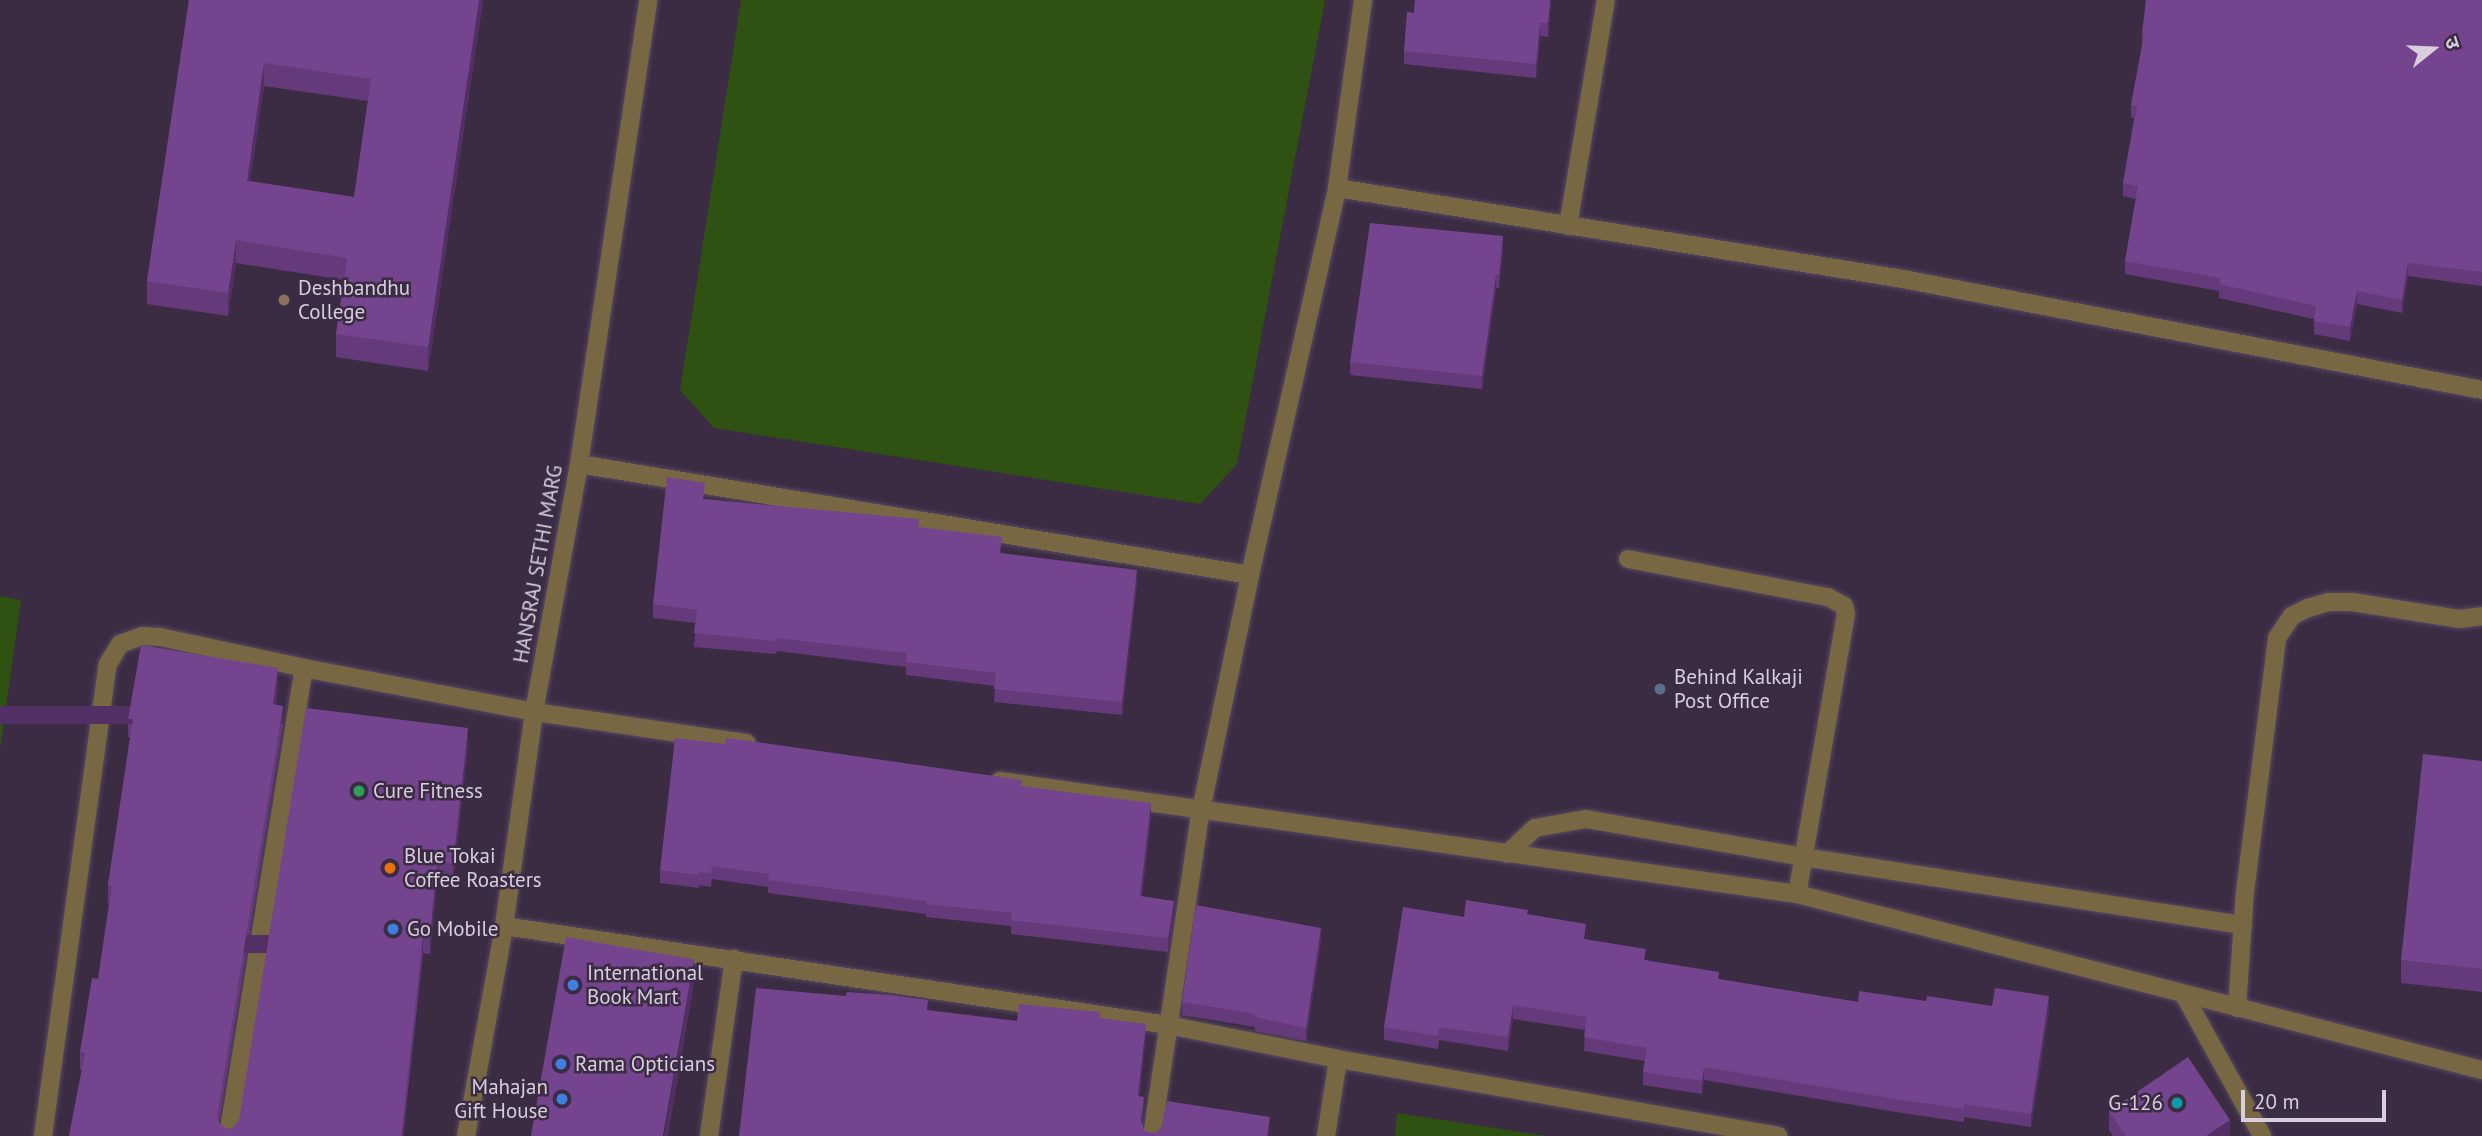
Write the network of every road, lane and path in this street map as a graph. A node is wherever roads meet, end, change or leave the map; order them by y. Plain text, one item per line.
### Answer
1 (648, 0) edge
2 (1363, 0) edge
3 (1606, 0) edge
4 (1337, 188) junction
5 (1569, 226) junction
6 (2482, 390) edge
7 (579, 464) junction
8 (1628, 559) dead end
9 (1250, 575) junction
10 (2482, 616) edge
11 (304, 668) junction
12 (534, 712) junction
13 (766, 746) edge
14 (984, 778) edge
15 (1201, 810) junction
16 (1507, 854) junction
17 (1803, 857) junction
18 (1797, 894) junction
19 (2243, 925) junction
20 (505, 926) junction
21 (734, 959) junction
22 (2184, 995) junction
23 (2237, 1008) junction
24 (1168, 1025) junction
25 (1338, 1059) junction
26 (2482, 1070) edge
27 (43, 1136) edge
28 (228, 1136) edge
29 (466, 1136) edge
30 (709, 1136) edge
31 (1152, 1136) edge
32 (1326, 1136) edge
33 (1778, 1136) edge
34 (2262, 1136) edge

1 - 7 street, HANSRAJ SETHI MARG
2 - 4 street
3 - 5 street
4 - 5 street
4 - 9 street
5 - 6 street
7 - 9 street
7 - 12 street, HANSRAJ SETHI MARG
8 - 17 street
9 - 15 street
10 - 19 street
11 - 12 street
11 - 27 street
11 - 28 street
12 - 13 street
12 - 20 street, HANSRAJ SETHI MARG
14 - 15 street
15 - 16 street
15 - 24 street
16 - 17 street
16 - 18 street
17 - 18 street
17 - 19 street
18 - 22 street
19 - 23 street
20 - 21 street
20 - 29 street, HANSRAJ SETHI MARG
21 - 24 street
21 - 30 street
22 - 23 street
22 - 34 street
23 - 26 street
24 - 25 street
24 - 31 street
25 - 32 street
25 - 33 street

